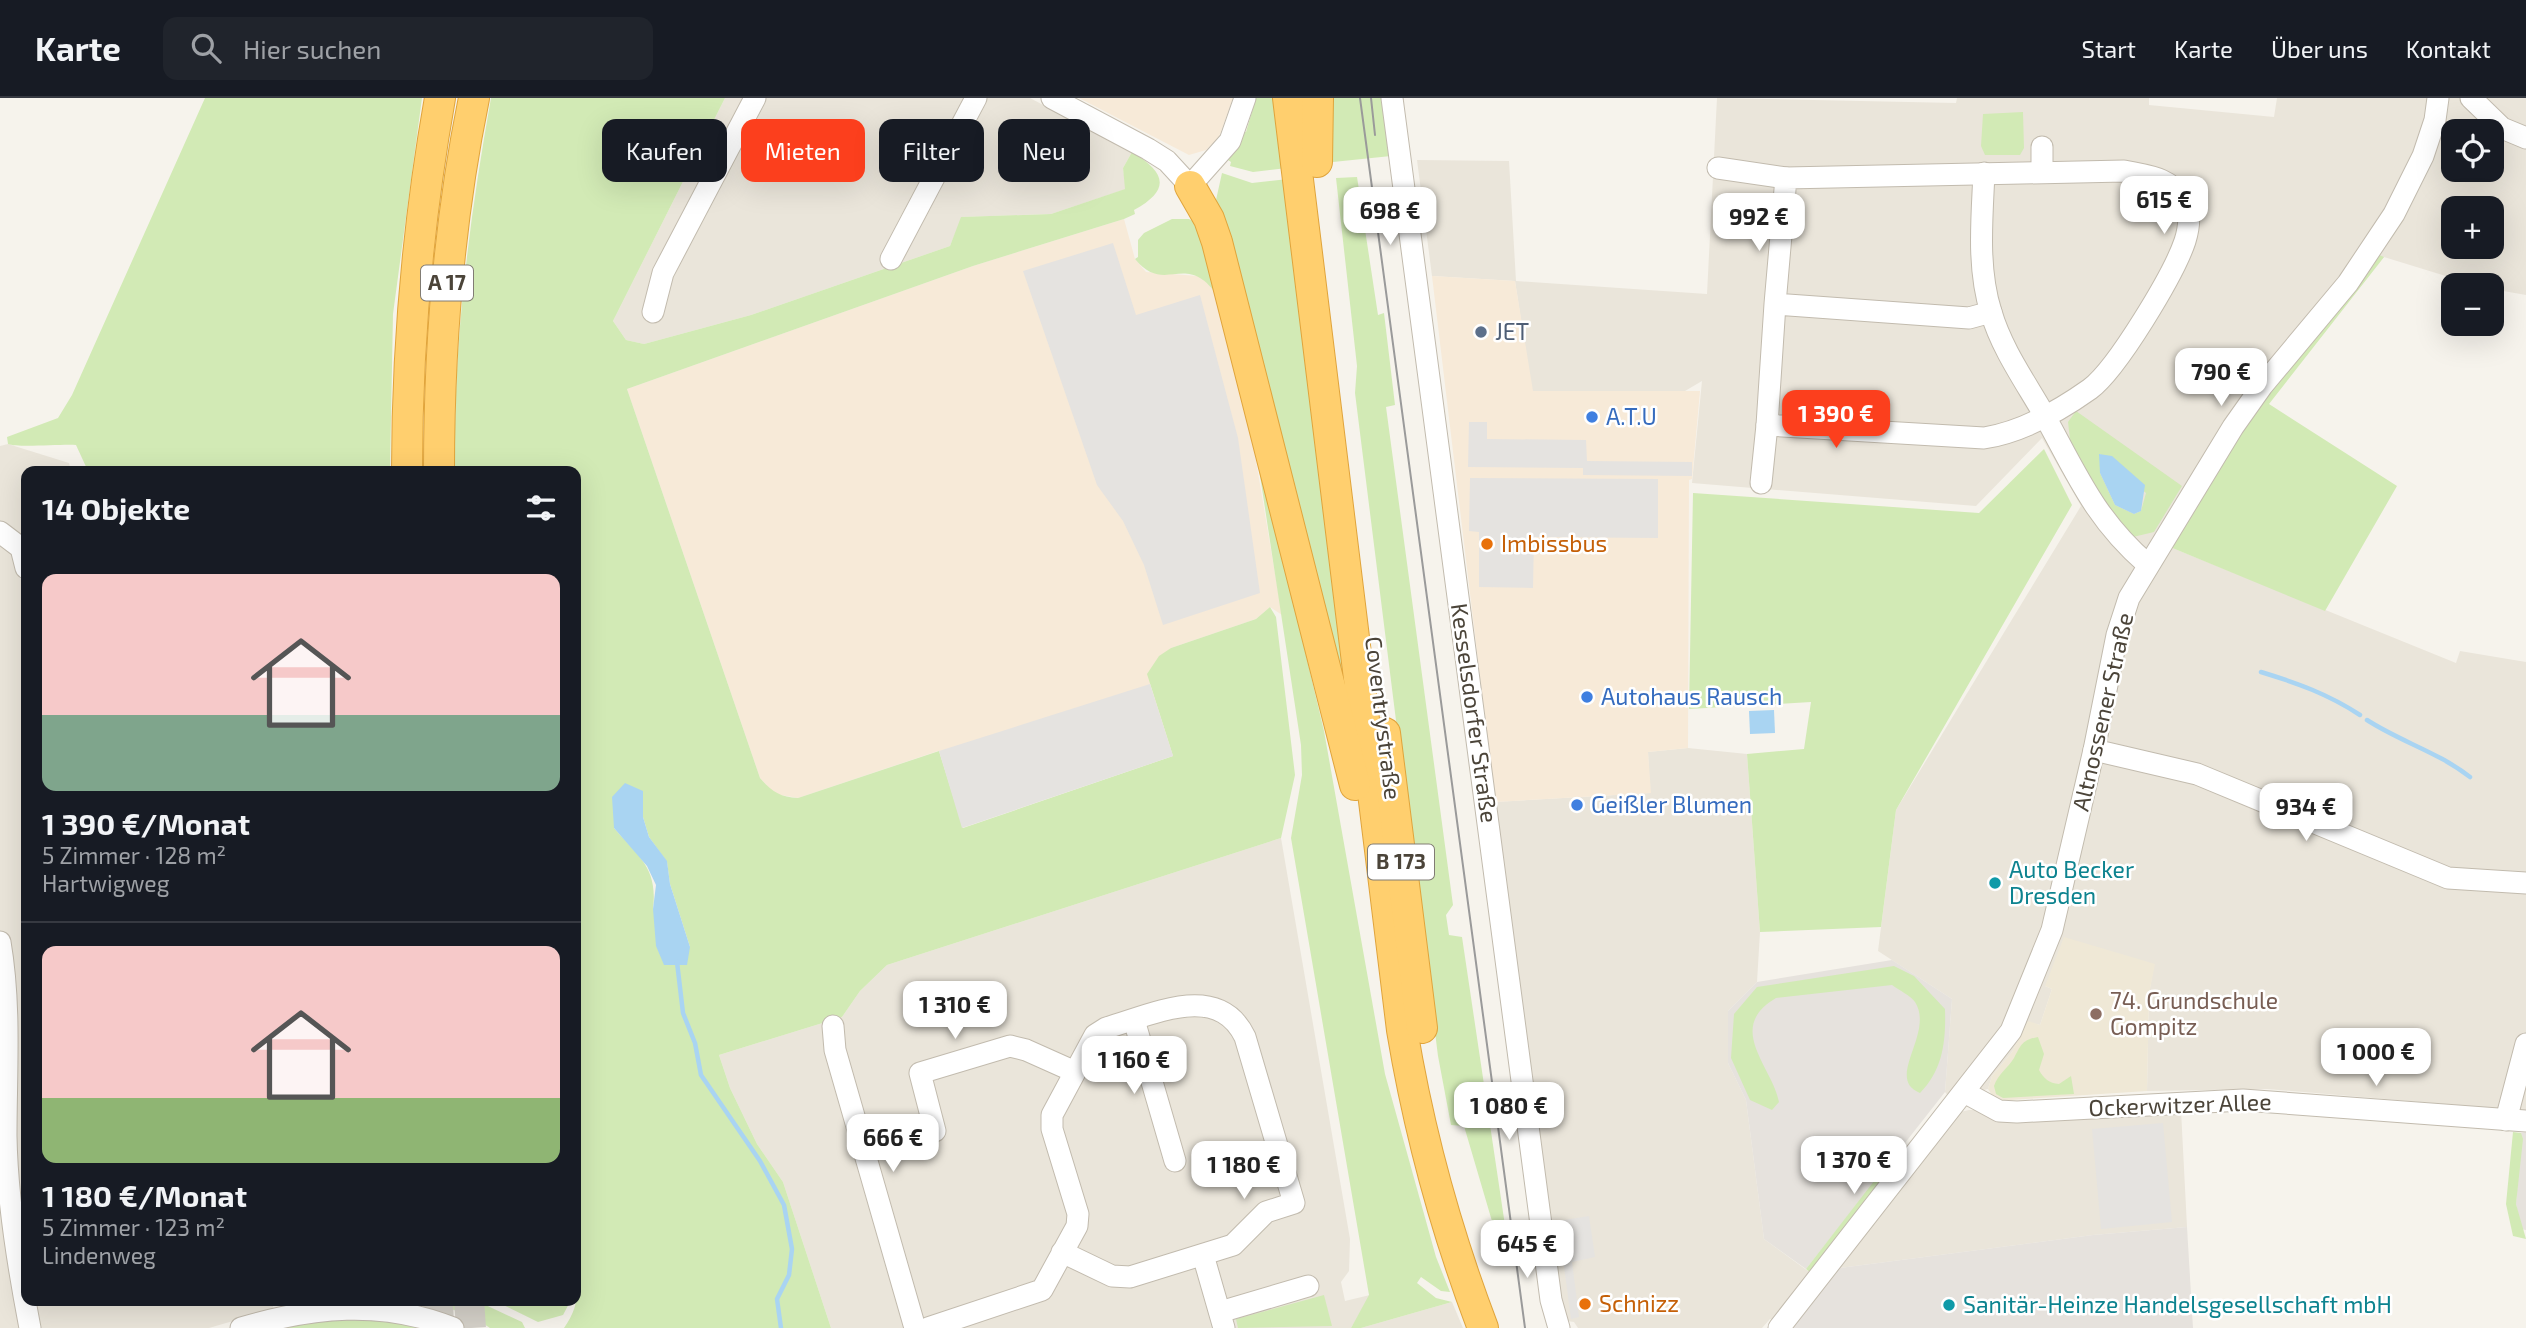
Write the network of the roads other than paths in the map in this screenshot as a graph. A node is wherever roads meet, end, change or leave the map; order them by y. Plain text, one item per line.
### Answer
1 (440, 98) edge
2 (474, 98) edge
3 (755, 98) edge
4 (976, 98) edge
5 (1052, 98) edge
6 (1245, 98) edge
7 (1288, 98) edge
8 (1309, 98) edge
9 (1318, 98) edge
10 (1392, 98) edge
11 (2438, 98) edge
12 (2471, 98) edge
13 (2526, 138) edge
14 (2042, 148) dead end
15 (1317, 162) junction
16 (1718, 168) dead end
17 (2042, 172) junction
18 (1984, 173) junction
19 (1786, 178) junction
20 (1190, 186) junction
21 (891, 259) dead end
22 (1775, 304) junction
23 (653, 312) dead end
24 (1991, 312) junction
25 (2044, 416) junction
26 (1767, 425) junction
27 (407, 466) edge
28 (439, 466) edge
29 (1761, 483) dead end
30 (0, 532) edge
31 (21, 548) edge
32 (2147, 564) junction
33 (2094, 750) junction
34 (1382, 880) junction
35 (2526, 883) edge
36 (0, 942) edge
37 (1134, 1020) junction
38 (4, 1024) edge
39 (833, 1026) dead end
40 (2526, 1044) edge
41 (1073, 1071) junction
42 (1964, 1093) junction
43 (2516, 1120) edge
44 (935, 1131) dead end
45 (3, 1139) edge
46 (1175, 1161) dead end
47 (19, 1190) edge
48 (1062, 1252) junction
49 (1203, 1255) junction
50 (10, 1268) edge
51 (1308, 1286) dead end
52 (21, 1301) edge
53 (23, 1306) edge
54 (1222, 1320) edge
55 (30, 1328) edge
56 (241, 1328) edge
57 (453, 1328) edge
58 (915, 1328) edge
59 (928, 1328) edge
60 (1483, 1328) edge
61 (1504, 1328) edge
62 (1559, 1328) edge
63 (1779, 1328) edge

1 - 27 highway, A 17
2 - 28 highway, A 17
3 - 23 street
4 - 21 street
5 - 20 street
6 - 20 street
7 - 34 highway, B 173
8 - 15 highway, Coventrystraße / B 173
9 - 15 highway
10 - 62 street, Kesselsdorfer Straße
11 - 32 street, Altnossener Straße
12 - 13 street
14 - 17 street
15 - 61 highway, Coventrystraße / B 173
16 - 19 street
17 - 18 street
17 - 25 street
18 - 19 street
18 - 24 street
19 - 22 street
20 - 34 highway
22 - 24 street
22 - 26 street
24 - 25 street
25 - 26 street
25 - 32 street
26 - 29 street
30 - 31 street
32 - 33 street, Altnossener Straße
33 - 35 street
33 - 42 street, Altnossener Straße
34 - 60 highway, B 173
36 - 38 street
37 - 41 street
37 - 46 street
37 - 49 street
38 - 45 street
39 - 58 street
40 - 43 street
41 - 44 street
41 - 48 street
42 - 43 street, Ockerwitzer Allee
42 - 63 street, Altnossener Straße
45 - 47 street
47 - 50 street
48 - 49 street
48 - 59 street
49 - 54 street
50 - 52 street
51 - 54 street
53 - 55 street
56 - 57 street

